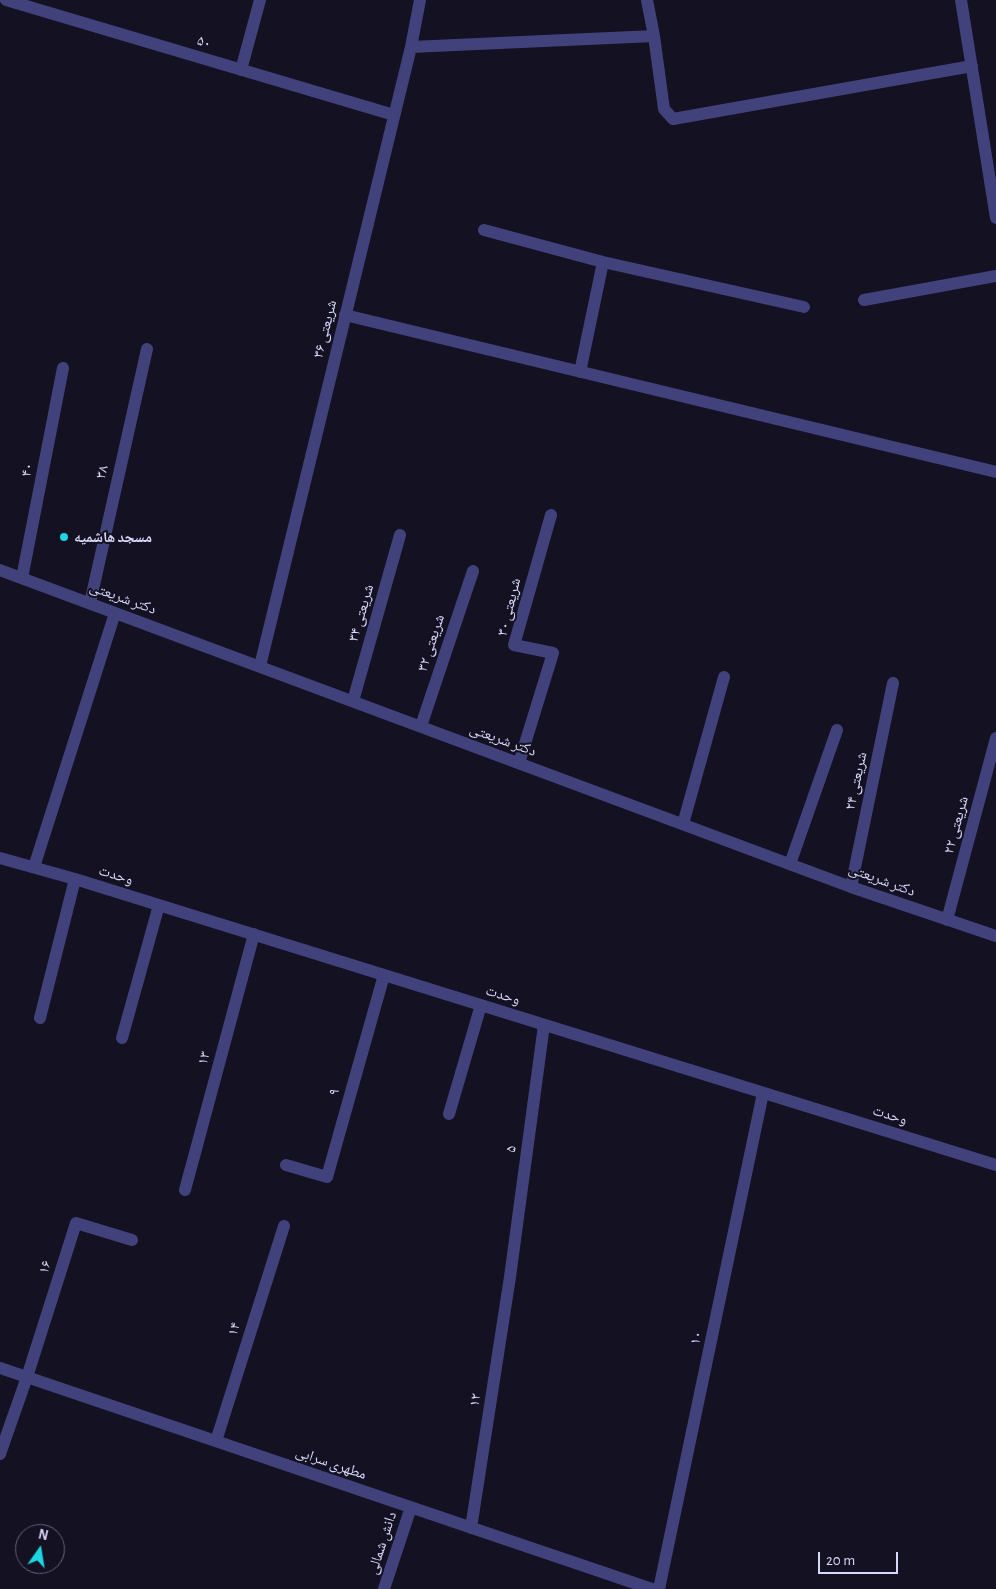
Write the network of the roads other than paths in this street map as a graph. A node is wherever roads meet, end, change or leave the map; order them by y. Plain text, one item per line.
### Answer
1 (6, 0) edge
2 (260, 0) edge
3 (420, 0) edge
4 (647, 0) edge
5 (961, 0) edge
6 (654, 36) junction
7 (411, 47) junction
8 (972, 66) junction
9 (241, 70) junction
10 (394, 115) junction
11 (994, 198) edge
12 (996, 218) edge
13 (484, 230) dead end
14 (603, 262) junction
15 (996, 276) edge
16 (864, 300) dead end
17 (804, 307) dead end
18 (345, 315) junction
19 (147, 349) dead end
20 (63, 368) dead end
21 (580, 372) junction
22 (996, 472) edge
23 (551, 515) dead end
24 (400, 534) dead end
25 (0, 570) edge
26 (472, 571) dead end
27 (22, 578) junction
28 (90, 603) junction
29 (114, 613) junction
30 (260, 666) junction
31 (724, 677) dead end
32 (893, 682) dead end
33 (353, 701) junction
34 (421, 726) junction
35 (837, 730) dead end
36 (996, 738) edge
37 (519, 763) junction
38 (683, 824) junction
39 (0, 858) edge
40 (790, 864) junction
41 (34, 867) junction
42 (75, 879) junction
43 (851, 886) junction
44 (158, 905) junction
45 (947, 920) junction
46 (254, 934) junction
47 (996, 936) edge
48 (384, 975) junction
49 (481, 1005) junction
50 (40, 1018) dead end
51 (544, 1024) junction
52 (122, 1038) dead end
53 (763, 1093) junction
54 (449, 1114) dead end
55 (996, 1165) edge
56 (286, 1166) dead end
57 (185, 1190) dead end
58 (284, 1226) dead end
59 (132, 1240) dead end
60 (510, 1277) joint
61 (0, 1368) edge
62 (27, 1377) junction
63 (216, 1441) junction
64 (0, 1454) edge
65 (411, 1507) junction
66 (471, 1528) junction
67 (384, 1589) edge
68 (652, 1589) edge
69 (659, 1589) edge

1 - 9 street, ۵۰
2 - 9 street
3 - 7 street, شریعتی ۳۶
4 - 6 street
5 - 8 street
6 - 7 street
6 - 8 street
7 - 10 street, شریعتی ۳۶
8 - 11 street
9 - 10 street, ۵۰
10 - 18 street, شریعتی ۳۶
11 - 12 street
13 - 14 street
14 - 17 street
14 - 21 street
15 - 16 street
18 - 21 street
18 - 30 street, شریعتی ۳۶
19 - 28 street, ۳۸
20 - 27 street, ۴۰
21 - 22 street
23 - 37 street, شریعتی ۳۰
24 - 33 street, شریعتی ۳۴
25 - 27 street, دکتر شریعتی
26 - 34 street, شریعتی ۳۲
27 - 28 street, دکتر شریعتی
28 - 29 street, دکتر شریعتی
29 - 30 street, دکتر شریعتی
29 - 41 street
30 - 33 street, دکتر شریعتی
31 - 38 street
32 - 43 street, شریعتی ۲۴
33 - 34 street, دکتر شریعتی
34 - 37 street, دکتر شریعتی
35 - 40 street
36 - 45 street, شریعتی ۲۲
37 - 38 street, دکتر شریعتی
38 - 40 street, دکتر شریعتی
39 - 41 street, وحدت
40 - 43 street, دکتر شریعتی
41 - 42 street, وحدت
42 - 44 street, وحدت
42 - 50 street
43 - 45 street, دکتر شریعتی
44 - 46 street, وحدت
44 - 52 street
45 - 47 street, دکتر شریعتی
46 - 48 street, وحدت
46 - 57 street, ۱۳
48 - 49 street, وحدت
48 - 56 street, ۹
49 - 51 street, وحدت
49 - 54 street
51 - 53 street, وحدت
51 - 60 street, ۵
53 - 55 street, وحدت
53 - 69 street, ۱۰
58 - 63 street, ۱۴
59 - 62 street, ۱۶
60 - 66 street, ۱۲
61 - 62 street, مطهری سرابی
62 - 63 street, مطهری سرابی
62 - 64 street
63 - 65 street, مطهری سرابی
65 - 66 street, مطهری سرابی
65 - 67 street, دانش شمالی
66 - 68 street, مطهری سرابی

